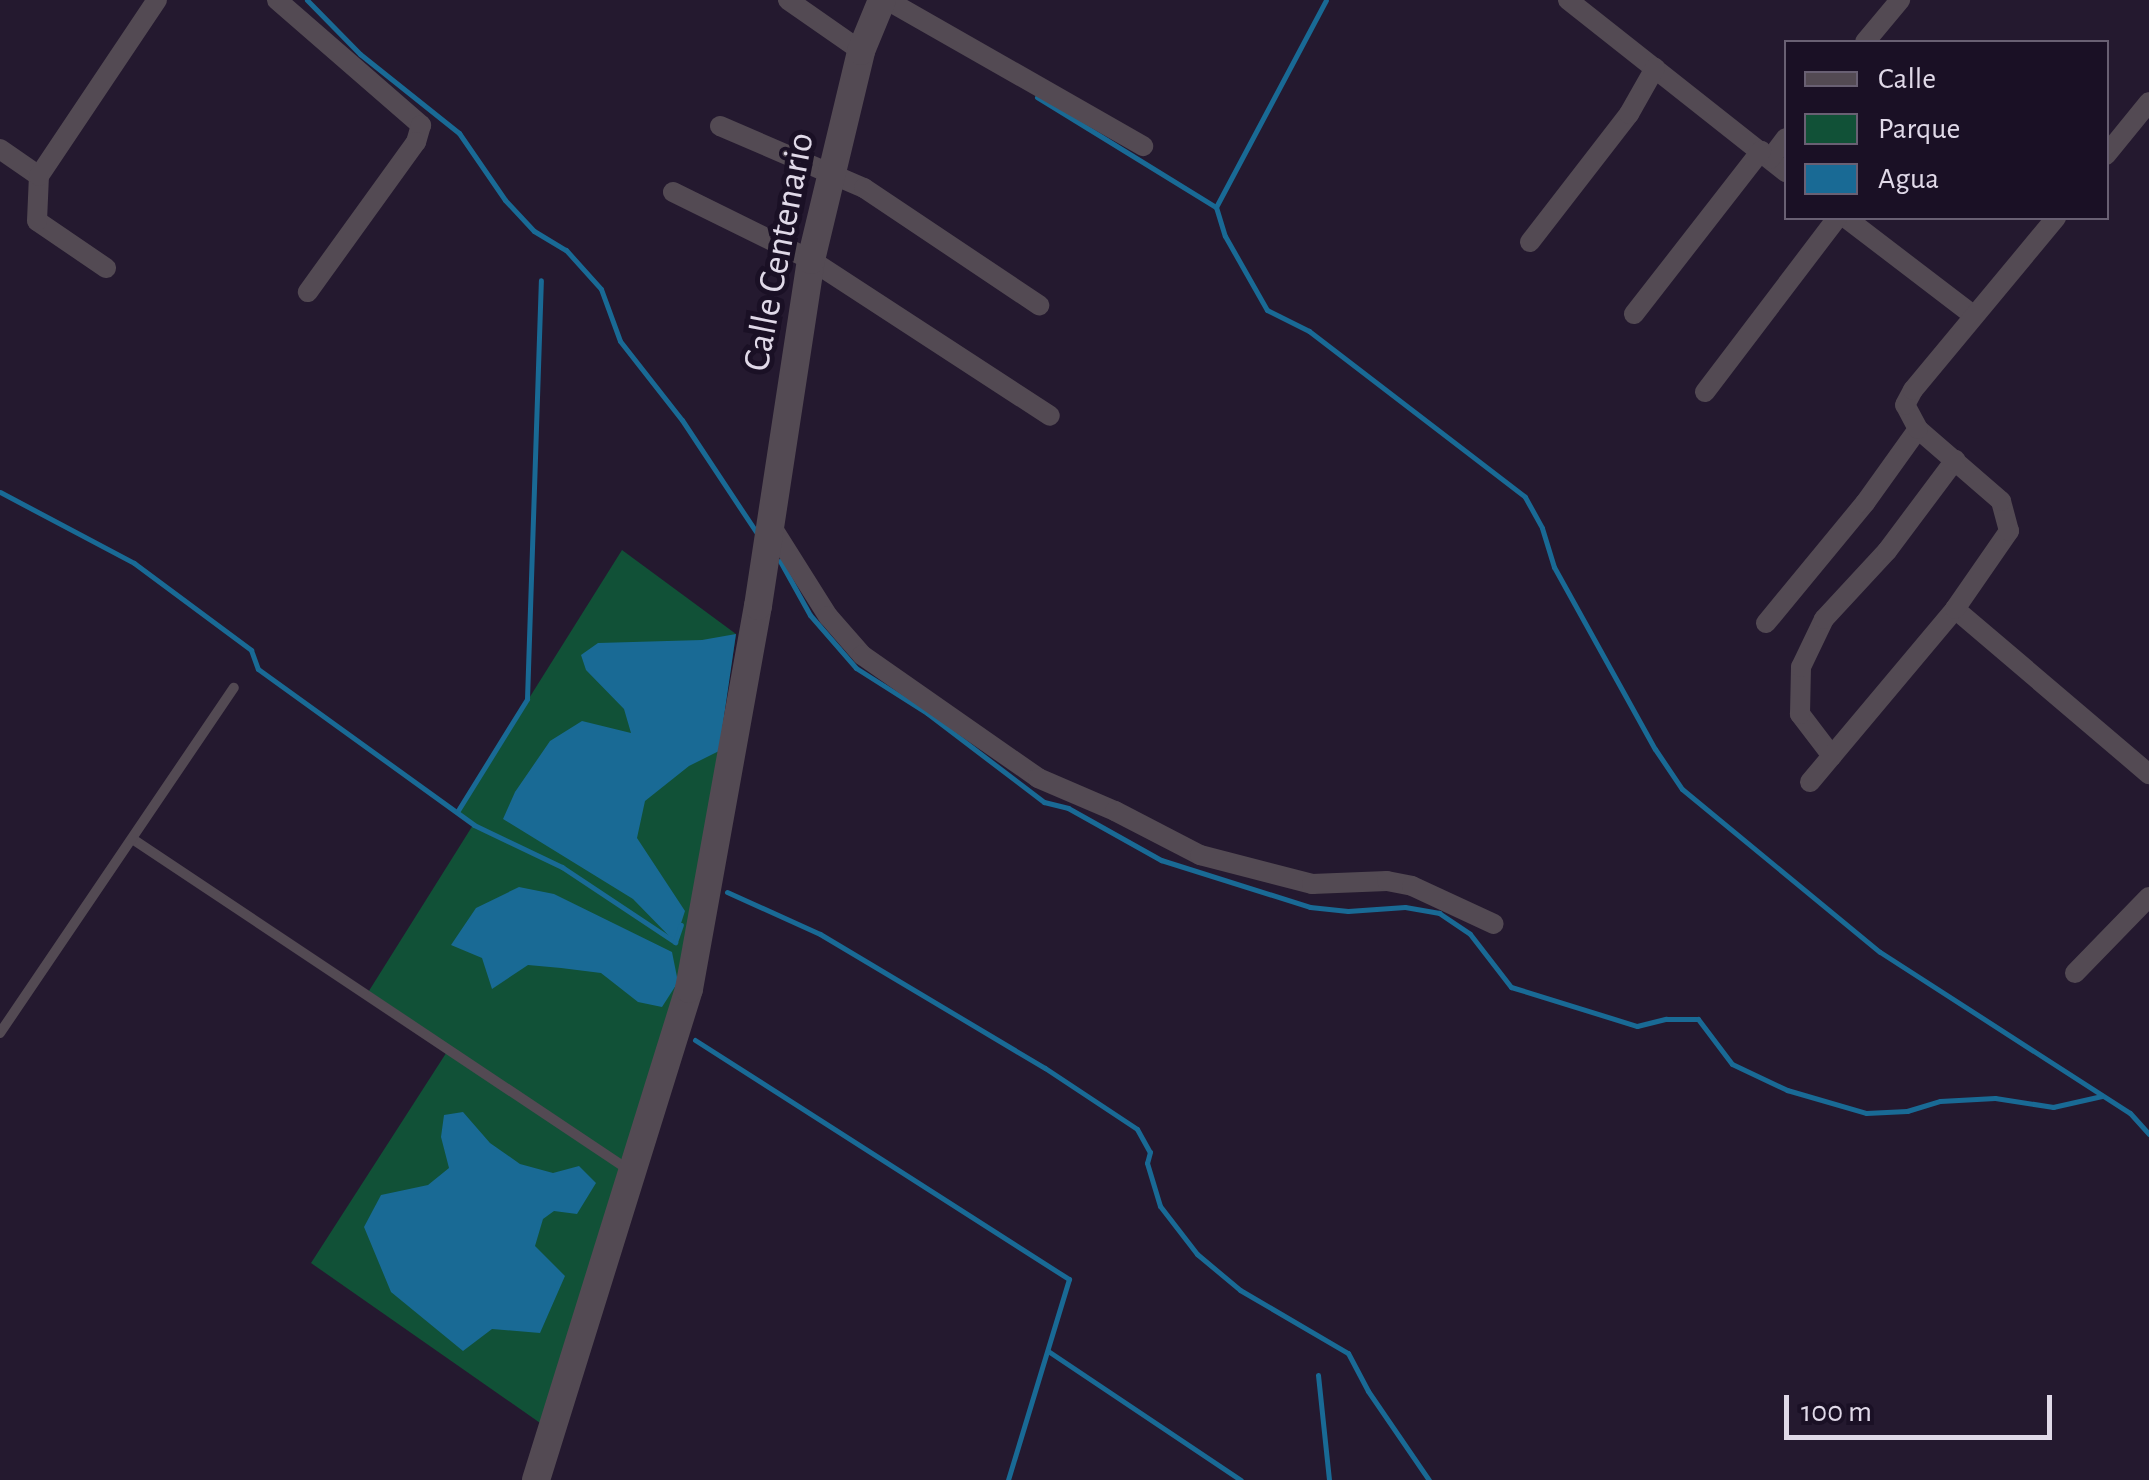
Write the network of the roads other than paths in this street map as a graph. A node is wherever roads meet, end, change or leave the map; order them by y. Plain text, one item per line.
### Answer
1 (156, 0) edge
2 (277, 0) edge
3 (788, 0) edge
4 (885, 0) edge
5 (1568, 0) edge
6 (1900, 0) edge
7 (1867, 40) edge
8 (861, 52) junction
9 (1655, 68) junction
10 (2149, 102) edge
11 (720, 126) dead end
12 (1143, 146) dead end
13 (0, 149) edge
14 (2109, 151) edge
15 (1772, 160) edge
16 (831, 174) junction
17 (39, 176) junction
18 (674, 192) dead end
19 (1835, 220) edge
20 (1849, 220) edge
21 (2054, 220) edge
22 (1530, 242) dead end
23 (811, 260) junction
24 (106, 268) dead end
25 (308, 292) dead end
26 (1039, 306) dead end
27 (1634, 314) dead end
28 (1974, 316) junction
29 (1704, 392) dead end
30 (1050, 416) dead end
31 (1918, 428) junction
32 (1955, 460) junction
33 (770, 524) junction
34 (1955, 609) junction
35 (1766, 623) dead end
36 (234, 688) dead end
37 (1832, 756) junction
38 (2149, 774) edge
39 (1810, 782) dead end
40 (134, 840) junction
41 (2149, 898) edge
42 (1494, 924) dead end
43 (2075, 974) dead end
44 (0, 1032) edge
45 (634, 1173) junction
46 (536, 1480) edge

1 - 17 street
2 - 25 street
3 - 8 street
4 - 8 street, Calle Centenario
4 - 12 street
5 - 9 street
6 - 7 street
8 - 16 street, Calle Centenario
9 - 15 street
9 - 22 street
10 - 14 street
11 - 16 street
13 - 17 street
15 - 27 street
16 - 23 street, Calle Centenario
16 - 26 street
17 - 24 street
18 - 23 street
19 - 29 street
20 - 28 street
21 - 28 street
23 - 30 street
23 - 33 street, Calle Centenario
28 - 31 street
31 - 32 street
31 - 35 street
32 - 34 street
32 - 37 street
33 - 42 street
33 - 45 street, Calle Centenario
34 - 37 street
34 - 38 street
36 - 40 lane
37 - 39 street
40 - 44 lane
40 - 45 lane
41 - 43 street
45 - 46 street, Calle Centenario

